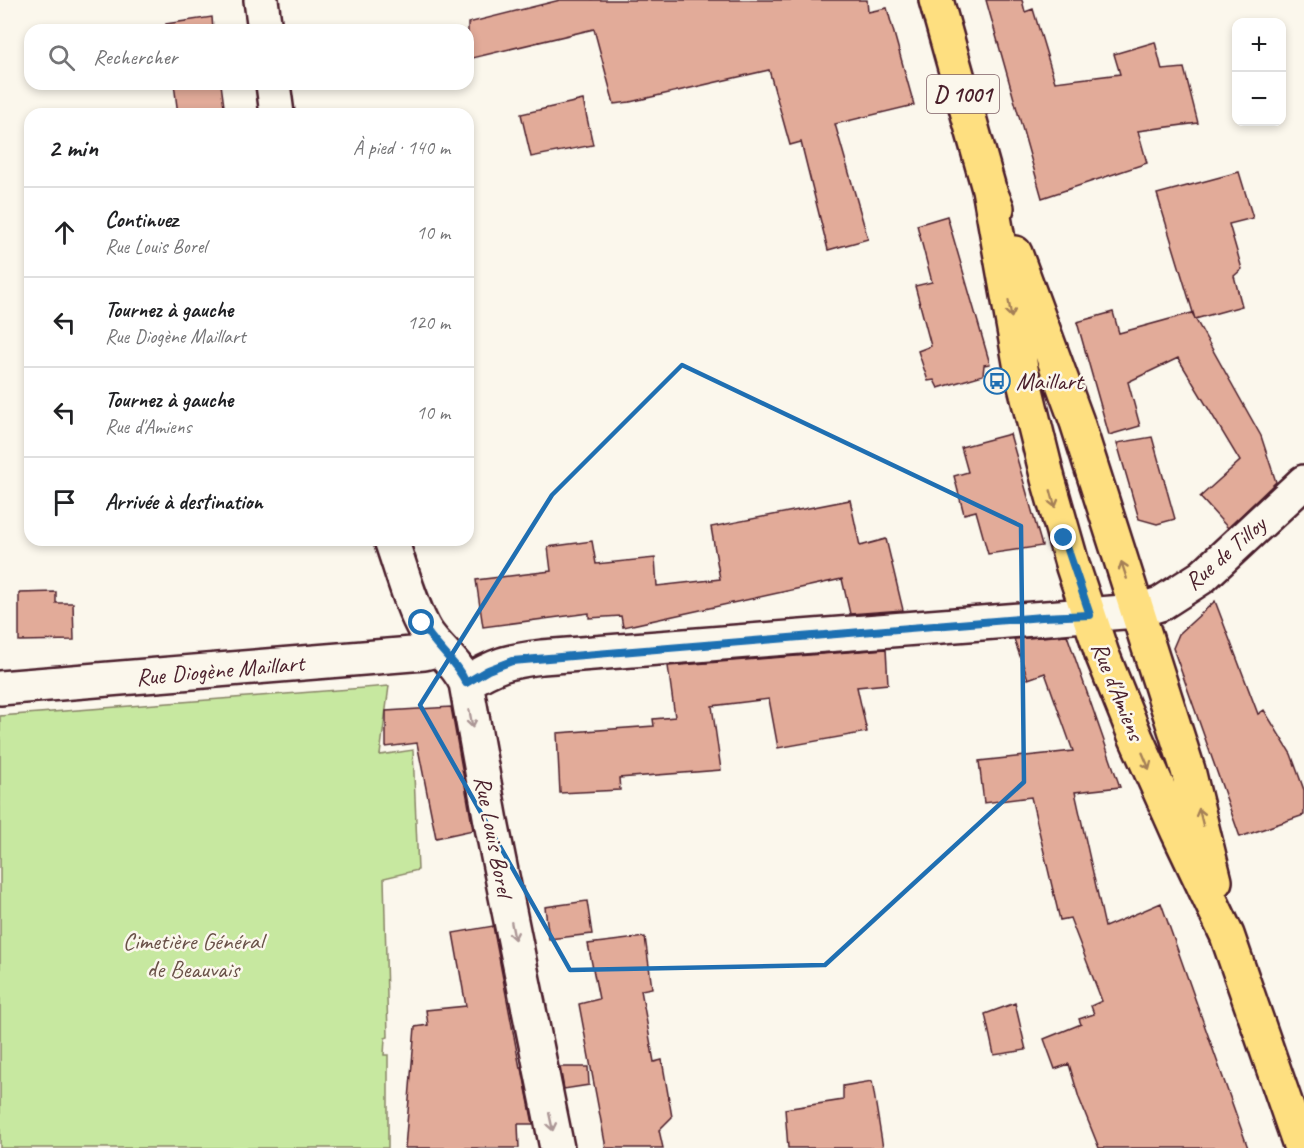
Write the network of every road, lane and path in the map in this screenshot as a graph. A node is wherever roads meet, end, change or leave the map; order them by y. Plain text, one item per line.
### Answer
1 (261, 0) edge
2 (936, 0) edge
3 (265, 24) edge
4 (274, 90) edge
5 (277, 108) edge
6 (989, 189) junction
7 (1304, 482) edge
8 (393, 546) edge
9 (1137, 611) junction
10 (1090, 615) junction
11 (440, 649) junction
12 (466, 683) junction
13 (0, 688) edge
14 (1227, 935) junction
15 (557, 1148) edge
16 (1301, 1148) edge

1 - 3 street
2 - 6 main road, Rue d'Amiens / D 1001
4 - 5 street
9 -> 6 main road, Rue d'Amiens / D 1001
6 -> 10 main road, Rue d'Amiens / D 1001
7 - 9 street, Rue de Tilloy
8 - 11 street, Rue Louis Borel
9 - 10 street, Rue de Tilloy
14 -> 9 main road, Rue d'Amiens / D 1001
10 - 12 street
10 -> 14 main road, Rue d'Amiens / D 1001
11 - 12 street, Rue Louis Borel
11 - 13 street, Rue Diogène Maillart
12 -> 15 street, Rue Louis Borel
14 - 16 main road, Rue d'Amiens / D 1001

